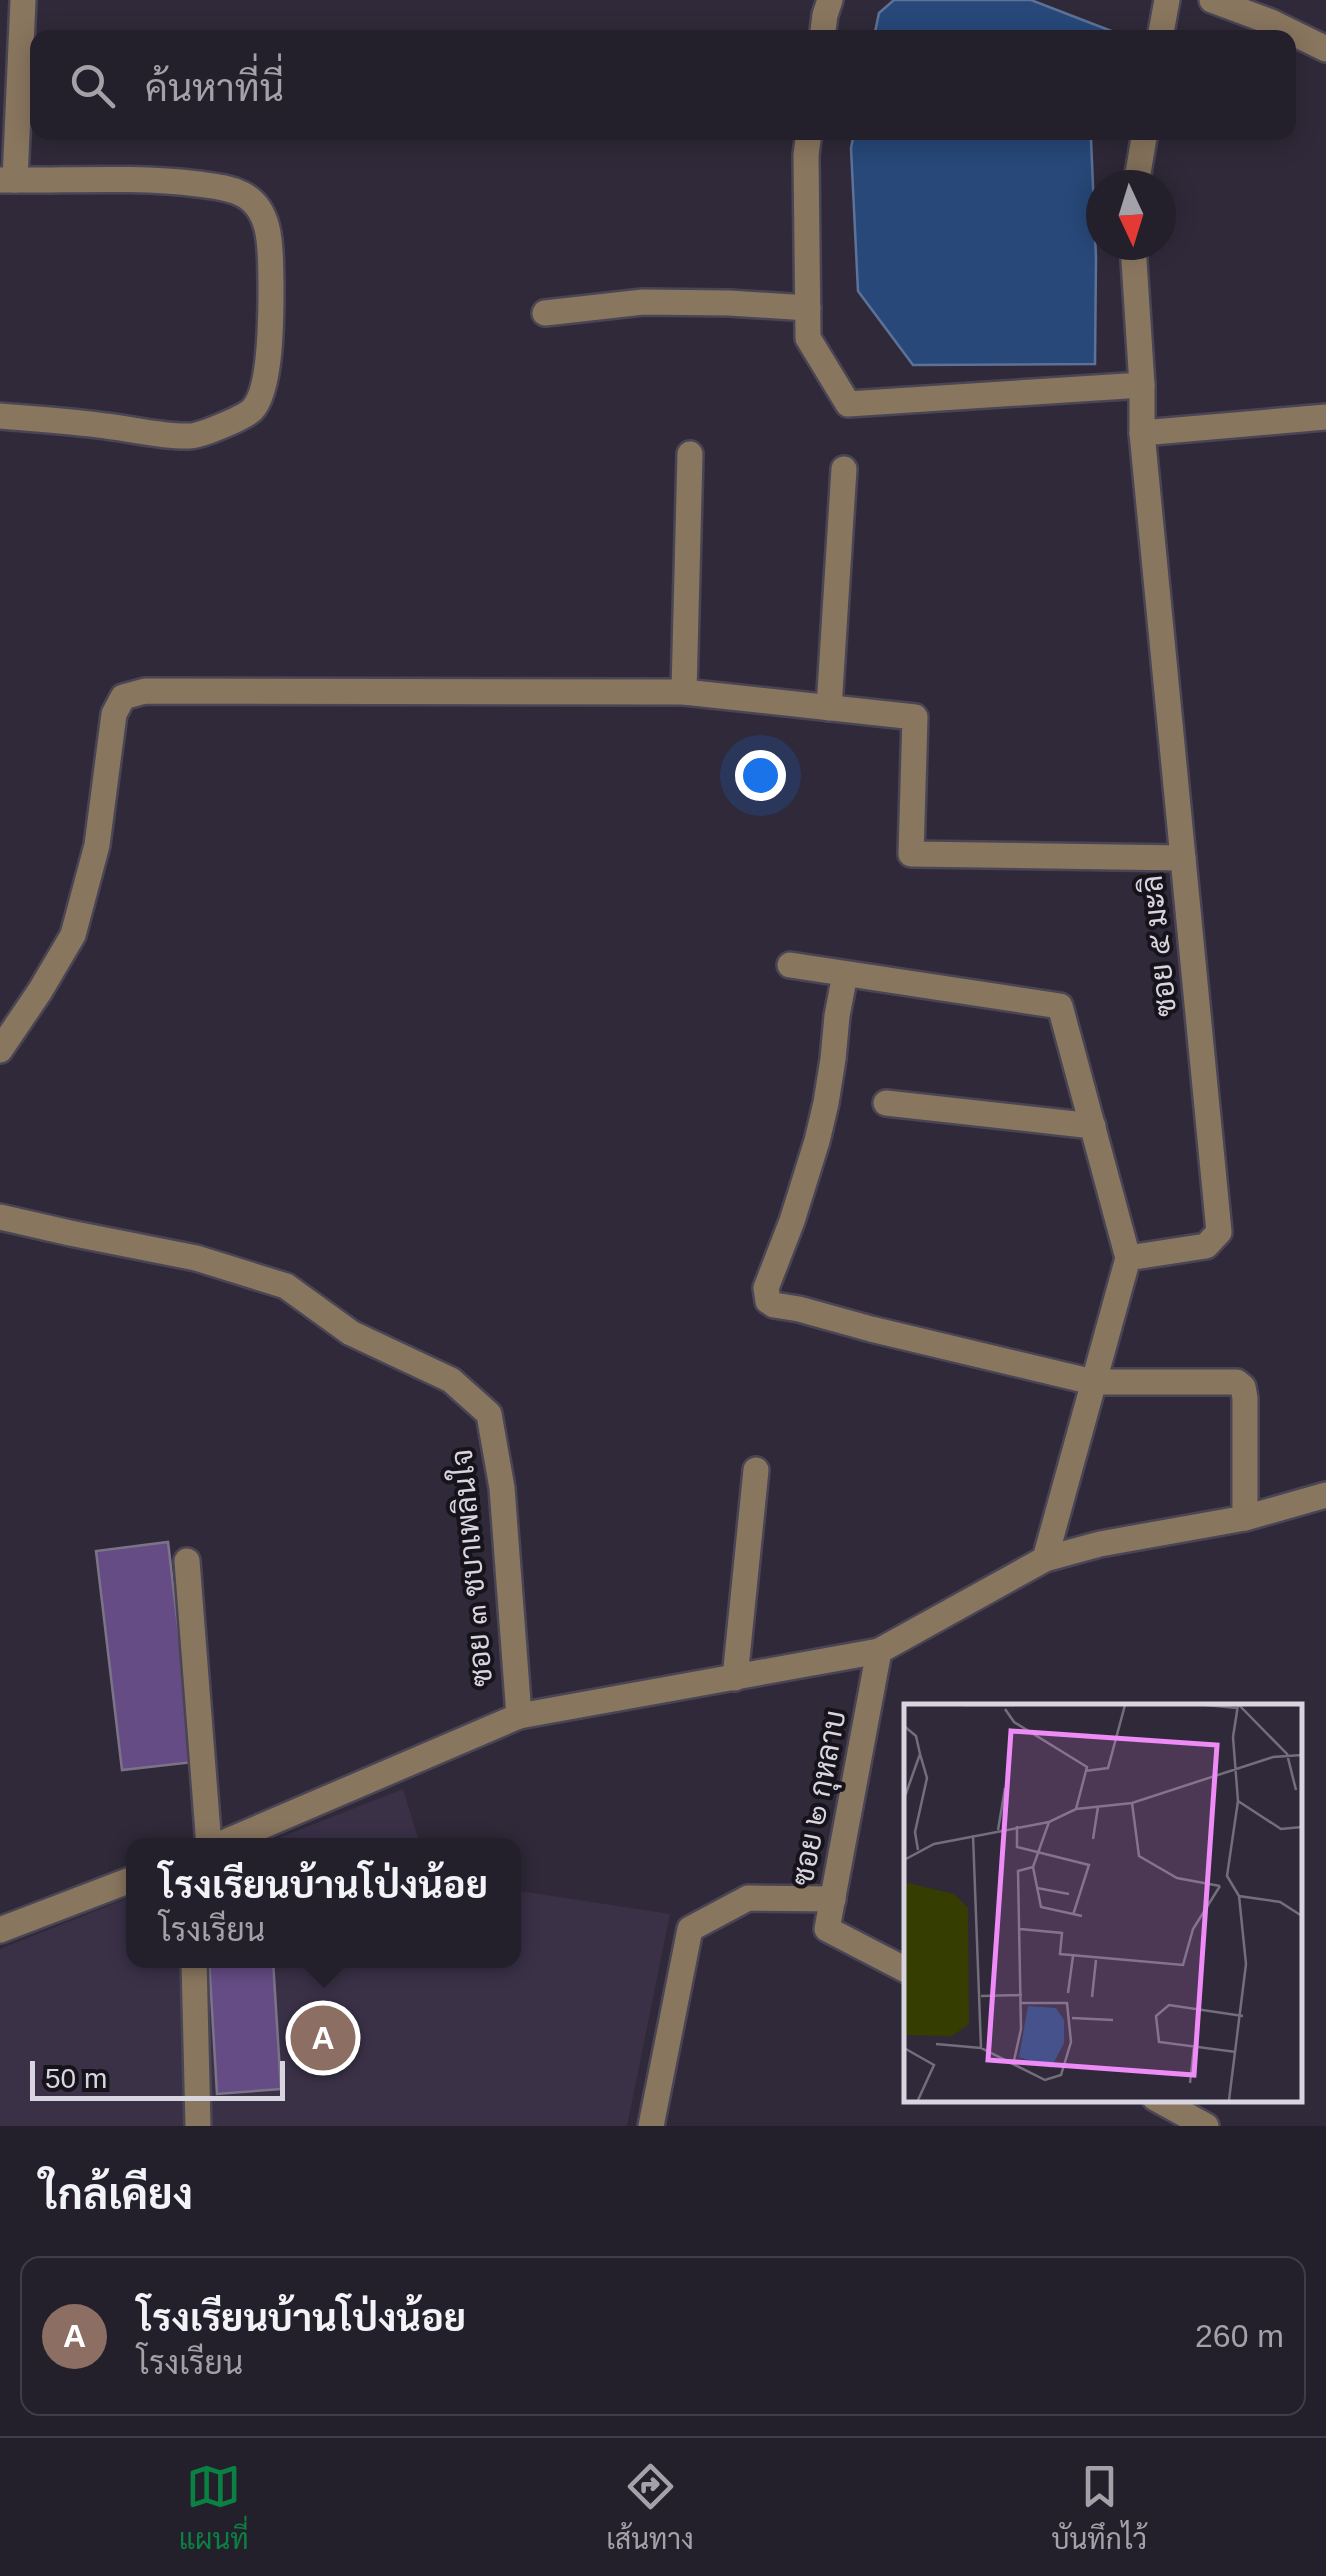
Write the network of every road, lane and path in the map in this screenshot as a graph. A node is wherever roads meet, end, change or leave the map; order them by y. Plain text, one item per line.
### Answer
1 (23, 0) edge
2 (830, 0) edge
3 (1166, 0) edge
4 (1212, 0) edge
5 (823, 30) edge
6 (1161, 30) edge
7 (1287, 30) edge
8 (1296, 34) edge
9 (1326, 49) edge
10 (807, 140) edge
11 (1144, 140) edge
12 (1139, 170) edge
13 (8, 180) edge
14 (1134, 260) edge
15 (808, 308) junction
16 (545, 312) dead end
17 (1142, 385) junction
18 (0, 416) edge
19 (1326, 416) edge
20 (1142, 433) junction
21 (690, 454) dead end
22 (844, 469) dead end
23 (684, 692) junction
24 (828, 708) junction
25 (1183, 858) junction
26 (790, 966) dead end
27 (846, 974) junction
28 (0, 1050) edge
29 (886, 1103) dead end
30 (1094, 1126) junction
31 (0, 1217) edge
32 (1128, 1258) junction
33 (1093, 1382) junction
34 (756, 1470) dead end
35 (1326, 1495) edge
36 (1245, 1518) junction
37 (1045, 1559) junction
38 (187, 1562) dead end
39 (879, 1652) junction
40 (735, 1678) junction
41 (518, 1716) junction
42 (208, 1838) edge
43 (235, 1838) edge
44 (126, 1882) edge
45 (833, 1899) junction
46 (0, 1930) edge
47 (194, 1968) edge
48 (904, 1969) edge
49 (1160, 2101) edge
50 (198, 2126) edge
51 (651, 2126) edge
52 (1206, 2126) edge

1 - 13 street
2 - 5 street
3 - 6 street
4 - 7 street
8 - 9 street
10 - 15 street
11 - 12 street
13 - 18 street
14 - 17 street, ซอย ๕ มะลิ
15 - 16 street
15 - 17 street
17 - 20 street, ซอย ๕ มะลิ
19 - 20 street
20 - 25 street, ซอย ๕ มะลิ
21 - 23 street
22 - 24 street
23 - 24 street
23 - 28 street
24 - 25 street
25 - 32 street, ซอย ๕ มะลิ
26 - 27 street
27 - 30 street
27 - 33 street
29 - 30 street
30 - 32 street
31 - 41 street, ซอย ๓ ชบาเพลินใจ
32 - 33 street
33 - 36 street
33 - 37 street
34 - 40 street
35 - 36 street
36 - 37 street
37 - 39 street
38 - 42 street
39 - 40 street
39 - 45 street, ซอย ๒ กุหลาบ
40 - 41 street
41 - 43 street
44 - 46 street
45 - 48 street, ซอย ๒ กุหลาบ
45 - 51 street
47 - 50 street
49 - 52 street

